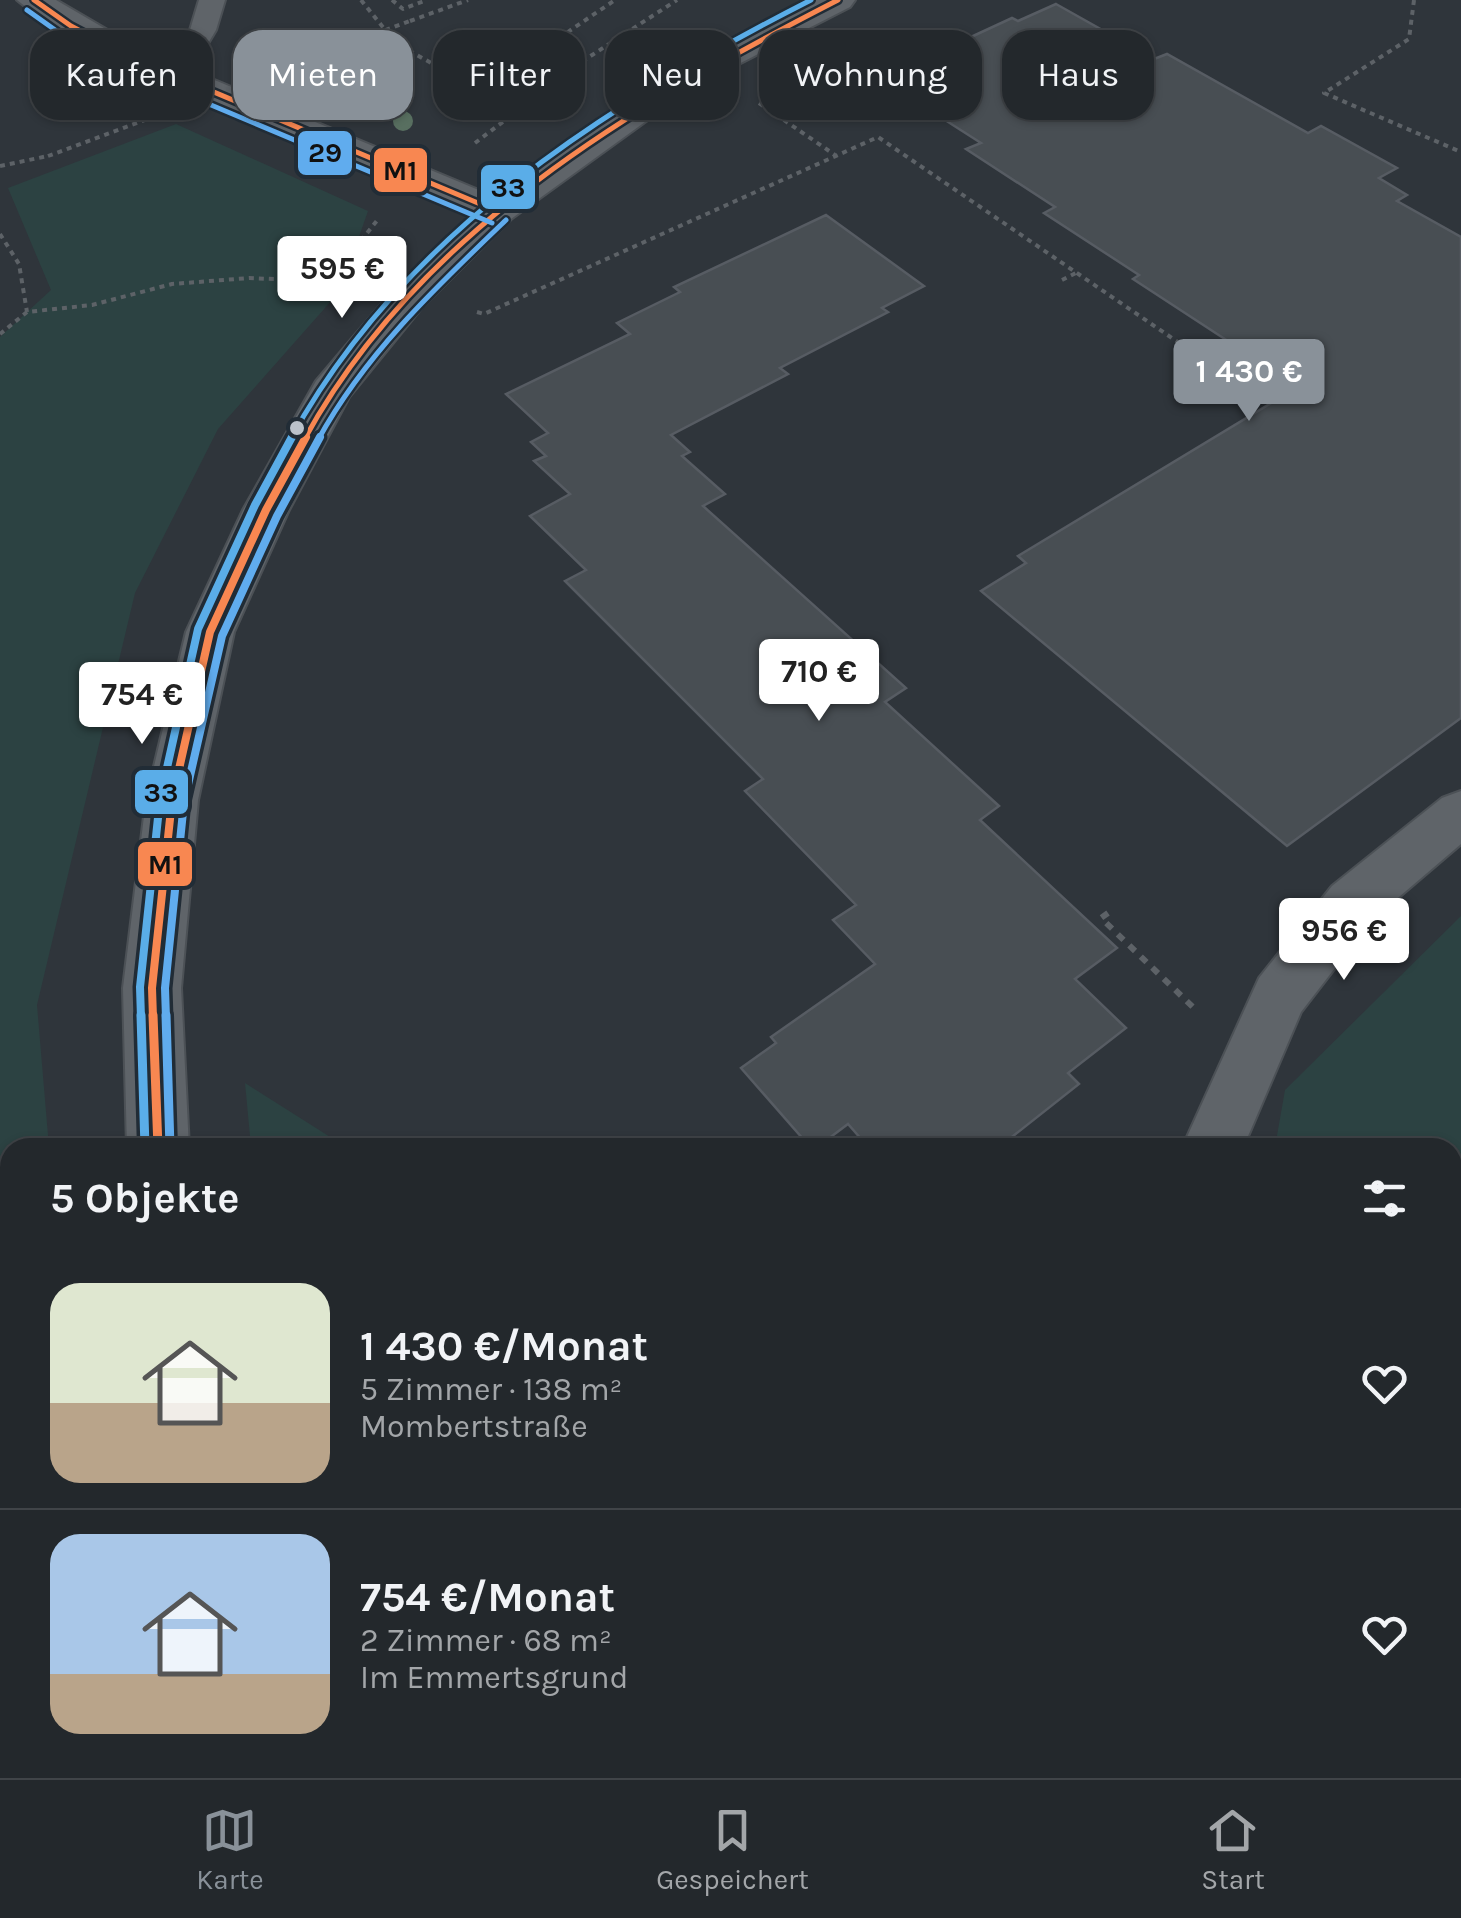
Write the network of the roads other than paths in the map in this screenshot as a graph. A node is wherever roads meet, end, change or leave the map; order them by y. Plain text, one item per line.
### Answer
1 (34, 0) edge
2 (212, 0) edge
3 (838, 0) edge
4 (79, 30) edge
5 (203, 30) edge
6 (213, 92) edge
7 (497, 211) junction
8 (1461, 813) edge
9 (158, 1138) edge
10 (1216, 1138) edge

1 - 4 street
2 - 5 lane
3 - 7 street
6 - 7 street
7 - 9 street
8 - 10 street

